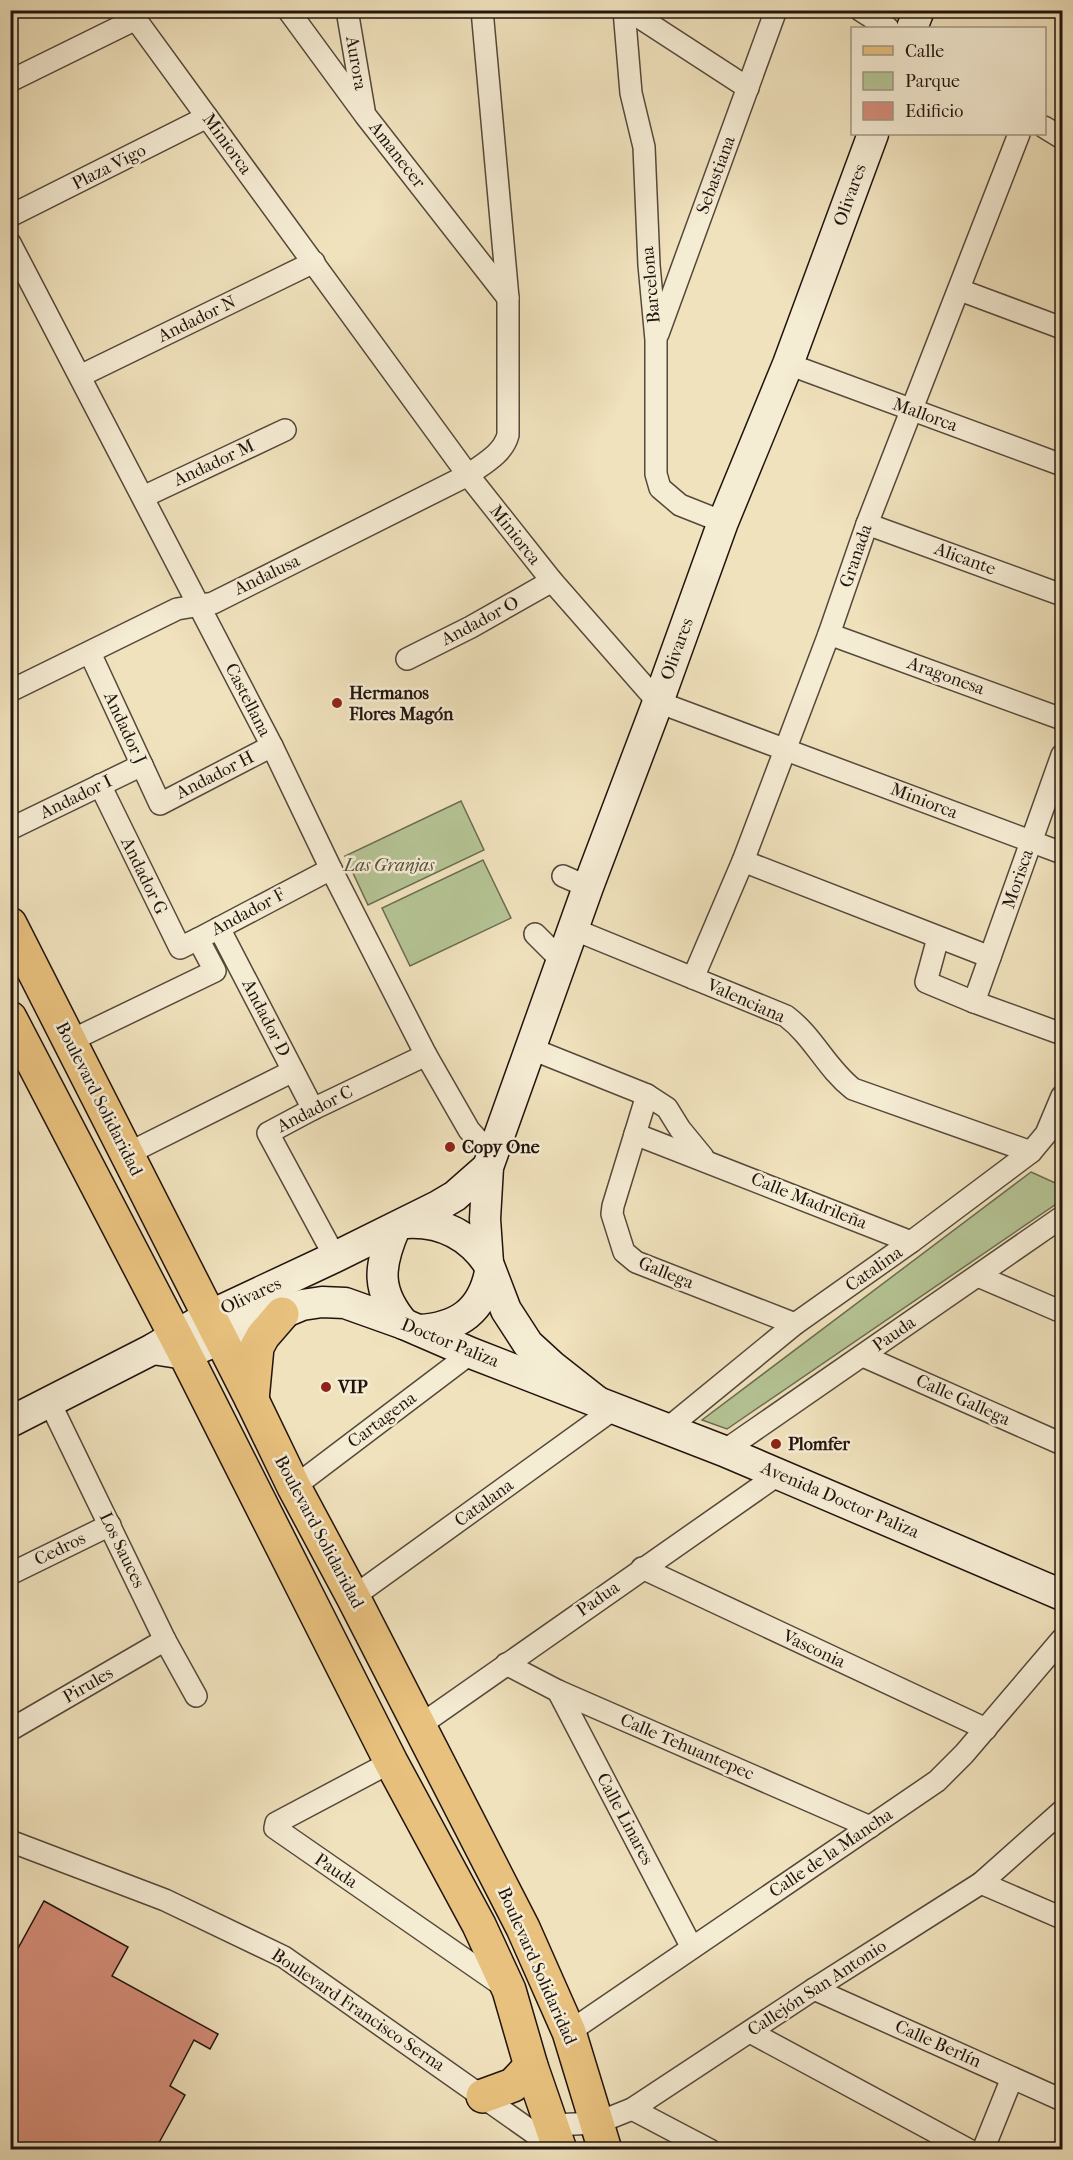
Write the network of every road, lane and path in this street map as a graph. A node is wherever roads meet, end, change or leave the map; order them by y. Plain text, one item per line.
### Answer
1 (288, 10) edge
2 (347, 10) edge
3 (482, 10) edge
4 (624, 10) edge
5 (628, 10) edge
6 (776, 10) edge
7 (860, 10) edge
8 (919, 10) edge
9 (133, 15) edge
10 (886, 27) edge
11 (912, 27) edge
12 (10, 81) edge
13 (748, 88) junction
14 (365, 115) junction
15 (207, 117) junction
16 (1046, 128) edge
17 (873, 135) edge
18 (1019, 135) edge
19 (1062, 138) edge
20 (10, 216) edge
21 (10, 243) edge
22 (314, 262) junction
23 (960, 291) junction
24 (508, 298) junction
25 (1062, 328) edge
26 (656, 340) junction
27 (788, 363) junction
28 (80, 376) junction
29 (911, 411) junction
30 (285, 430) dead end
31 (1062, 465) edge
32 (468, 475) junction
33 (144, 497) junction
34 (723, 522) junction
35 (867, 524) junction
36 (552, 581) junction
37 (1062, 595) edge
38 (200, 607) junction
39 (829, 633) junction
40 (90, 653) junction
41 (407, 659) dead end
42 (10, 691) edge
43 (658, 702) junction
44 (1062, 719) edge
45 (272, 746) junction
46 (785, 748) junction
47 (1062, 755) edge
48 (142, 765) junction
49 (100, 785) junction
50 (160, 804) joint
51 (10, 829) edge
52 (1031, 841) junction
53 (1062, 853) edge
54 (743, 861) junction
55 (331, 869) junction
56 (10, 924) edge
57 (219, 927) junction
58 (573, 929) junction
59 (535, 934) dead end
60 (938, 938) junction
61 (198, 939) junction
62 (990, 957) junction
63 (562, 961) junction
64 (693, 978) junction
65 (974, 1002) junction
66 (10, 1018) edge
67 (1062, 1034) edge
68 (83, 1035) junction
69 (532, 1049) junction
70 (426, 1055) junction
71 (293, 1071) junction
72 (647, 1095) junction
73 (1062, 1096) edge
74 (313, 1109) junction
75 (635, 1134) junction
76 (1031, 1152) junction
77 (127, 1154) junction
78 (491, 1158) junction
79 (706, 1160) junction
80 (1062, 1217) edge
81 (400, 1226) junction
82 (911, 1242) junction
83 (335, 1257) junction
84 (489, 1268) junction
85 (978, 1276) junction
86 (1062, 1312) edge
87 (282, 1314) junction
88 (795, 1324) junction
89 (412, 1327) junction
90 (215, 1328) junction
91 (171, 1346) junction
92 (471, 1353) junction
93 (863, 1356) junction
94 (252, 1400) junction
95 (50, 1403) junction
96 (607, 1406) junction
97 (10, 1422) edge
98 (668, 1428) junction
99 (1062, 1444) edge
100 (724, 1451) junction
101 (779, 1474) junction
102 (294, 1487) junction
103 (110, 1525) junction
104 (642, 1568) junction
105 (10, 1574) edge
106 (1062, 1595) edge
107 (353, 1597) junction
108 (1062, 1639) edge
109 (165, 1640) junction
110 (506, 1664) junction
111 (558, 1691) junction
112 (196, 1696) dead end
113 (418, 1726) junction
114 (986, 1729) junction
115 (10, 1730) edge
116 (391, 1762) junction
117 (1062, 1811) edge
118 (870, 1827) junction
119 (10, 1841) edge
120 (981, 1883) junction
121 (1062, 1918) edge
122 (691, 1946) junction
123 (814, 1989) junction
124 (509, 1990) junction
125 (569, 2032) junction
126 (750, 2032) junction
127 (531, 2066) junction
128 (1012, 2078) junction
129 (483, 2096) junction
130 (1062, 2100) edge
131 (632, 2109) junction
132 (601, 2136) edge
133 (557, 2141) edge
134 (710, 2150) edge
135 (969, 2150) edge
136 (983, 2150) edge

1 - 14 street, Amanecer
2 - 14 street, Aurora
3 - 24 street
4 - 26 street, Barcelona
5 - 13 street
6 - 13 street, Sebastiana
7 - 10 street
8 - 11 main road
9 - 12 street
9 - 15 street, Miniorca
13 - 26 street, Sebastiana
14 - 24 street, Amanecer
15 - 20 street, Plaza Vigo
15 - 22 street, Miniorca
16 - 19 street
17 - 27 main road, Olivares
18 - 23 street, Granada
21 - 28 street, Castellana
22 - 28 street, Andador N
22 - 32 street, Miniorca
23 - 25 street
23 - 29 street, Granada
24 - 32 street, Andalusa
26 - 34 street, Barcelona
27 - 29 street, Mallorca
27 - 34 main road, Olivares
28 - 33 street, Castellana
29 - 31 street, Mallorca
29 - 35 street, Granada
30 - 33 street, Andador M
32 - 36 street, Miniorca
32 - 38 street, Andalusa
33 - 38 street, Castellana
34 - 43 main road, Olivares
35 - 37 street, Alicante
35 - 39 street, Granada
36 - 41 street, Andador O
36 - 43 street, Miniorca
38 - 40 street, Andalusa
38 - 45 street, Castellana
39 - 44 street, Aragonesa
39 - 46 street, Granada
40 - 42 street, Andalusa
40 - 48 street, Andador J
43 - 46 street, Miniorca
43 - 58 main road, Olivares
45 - 50 street, Andador H
45 - 55 street, Castellana
46 - 52 street, Miniorca
46 - 54 street, Granada
47 - 52 street, Morisca
48 - 49 street, Andador I
48 - 50 street, Andador J
49 - 51 street, Andador I
49 - 61 street, Andador G
52 - 53 street, Miniorca
52 - 62 street, Morisca
54 - 60 street
54 - 64 street, Granada
55 - 57 street, Andador F
55 - 70 street, Castellana
56 - 68 main road, Boulevard Solidaridad
57 - 61 street, Andador F
57 - 71 street, Andador D
58 - 63 main road, Olivares
58 - 64 street, Valenciana
59 - 63 street
60 - 62 street
60 - 65 street
61 - 68 street, Andador F
62 - 65 street, Morisca
63 - 69 main road, Olivares
64 - 76 street, Valenciana
65 - 67 street
66 - 91 main road, Boulevard Solidaridad
68 - 77 main road, Boulevard Solidaridad
69 - 72 street
69 - 78 main road, Olivares
70 - 74 street, Andador C
70 - 78 street, Castellana
71 - 74 street, Andador D
71 - 77 street
72 - 75 street, Gallega
72 - 79 street
73 - 76 street, Catalina
74 - 83 street, Andador C
75 - 79 street, Calle Madrileña
75 - 88 street, Gallega
76 - 82 street, Catalina
77 - 90 main road, Boulevard Solidaridad
78 - 81 main road, Olivares
78 - 84 main road, Olivares
79 - 82 street, Calle Madrileña
80 - 85 street, Pauda
81 - 83 main road, Olivares
81 - 84 main road
81 - 89 main road
82 - 88 street, Catalina
83 - 90 main road, Olivares
84 - 89 main road
84 - 96 main road, Olivares
85 - 86 street
85 - 93 street, Pauda
87 - 89 main road, Doctor Paliza
87 - 90 main road, Doctor Paliza
87 - 94 main road
88 - 98 street, Catalina
89 - 92 main road, Doctor Paliza
90 - 91 main road, Olivares
90 - 94 main road, Boulevard Solidaridad
91 - 95 main road, Olivares
91 - 116 main road, Boulevard Solidaridad
92 - 96 main road, Doctor Paliza
92 - 102 street, Cartagena
93 - 99 street, Calle Gallega
93 - 100 street, Pauda
94 - 102 main road, Boulevard Solidaridad
95 - 97 main road, Olivares
95 - 103 street, Los Sauces
96 - 98 main road, Avenida Doctor Paliza
96 - 107 street, Catalana
98 - 100 main road, Avenida Doctor Paliza
100 - 101 main road, Avenida Doctor Paliza
101 - 104 street, Padua
101 - 106 main road, Avenida Doctor Paliza
102 - 107 main road, Boulevard Solidaridad
103 - 105 street, Cedros
103 - 109 street, Los Sauces
104 - 110 street, Padua
104 - 114 street, Vasconia
107 - 113 main road, Boulevard Solidaridad
108 - 114 street, Calle de la Mancha
109 - 112 street, Los Sauces
109 - 115 street, Pirules
110 - 111 street, Calle Tehuantepec
110 - 113 street, Padua
111 - 118 street, Calle Tehuantepec
111 - 122 street, Calle Linares
113 - 125 main road, Boulevard Solidaridad
114 - 118 street, Calle de la Mancha
116 - 124 main road, Boulevard Solidaridad
116 - 124 street, Pauda
117 - 120 street, Callejón San Antonio
118 - 122 street, Calle de la Mancha
119 - 129 street, Boulevard Francisco Serna
120 - 121 street
120 - 123 street, Callejón San Antonio
122 - 125 street, Calle de la Mancha
123 - 126 street, Callejón San Antonio
123 - 128 street, Calle Berlín
124 - 127 main road, Boulevard Solidaridad
125 - 132 main road, Boulevard Solidaridad
126 - 131 street, Callejón San Antonio
126 - 135 street
127 - 129 main road
127 - 133 main road, Boulevard Solidaridad
128 - 130 street, Calle Berlín
128 - 136 street
129 - 133 street, Boulevard Francisco Serna
131 - 132 street, Callejón San Antonio
131 - 134 street
132 - 133 street, Callejón San Antonio

